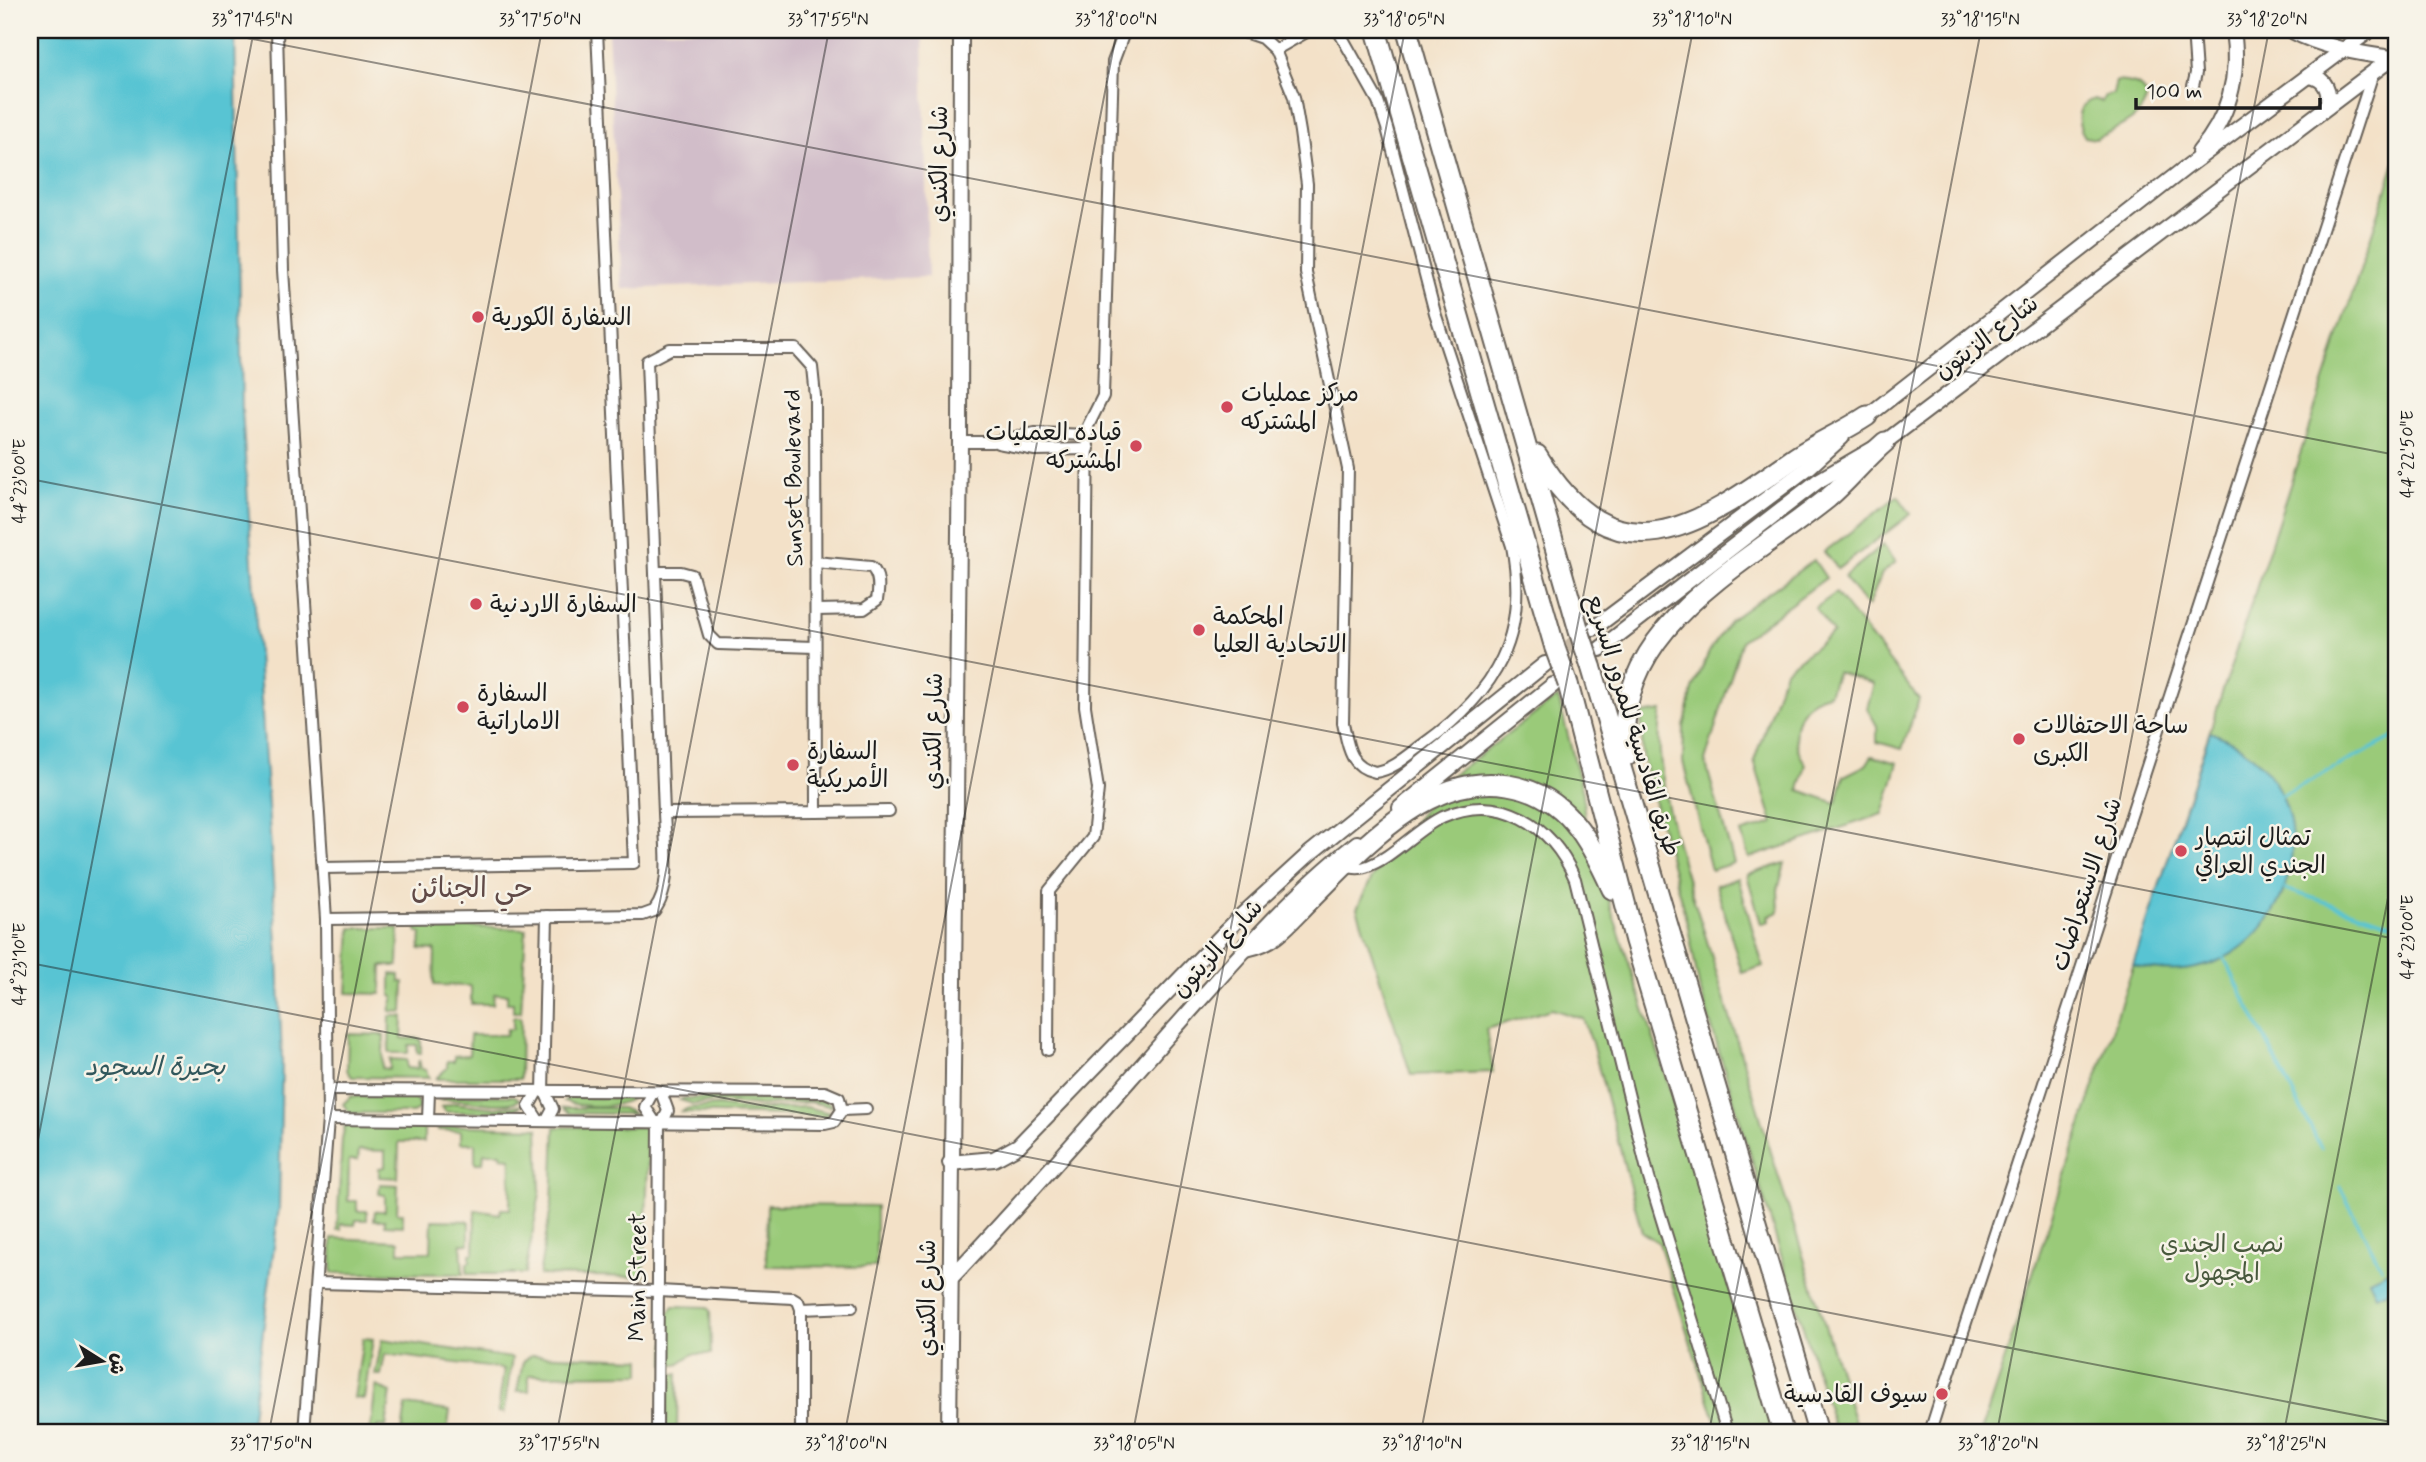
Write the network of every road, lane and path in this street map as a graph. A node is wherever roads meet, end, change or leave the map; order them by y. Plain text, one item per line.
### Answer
1 (277, 30) edge
2 (597, 30) edge
3 (961, 30) edge
4 (1125, 30) edge
5 (1238, 30) edge
6 (1310, 30) edge
7 (1338, 30) edge
8 (1376, 30) edge
9 (1407, 30) edge
10 (2193, 30) edge
11 (2233, 30) edge
12 (2290, 30) edge
13 (2370, 30) edge
14 (1275, 50) junction
15 (2343, 50) junction
16 (2394, 57) edge
17 (2373, 73) junction
18 (2309, 76) junction
19 (2193, 86) dead end
20 (2327, 107) junction
21 (2184, 169) junction
22 (1867, 416) junction
23 (1846, 434) junction
24 (1088, 435) junction
25 (1525, 436) junction
26 (960, 442) junction
27 (992, 442) junction
28 (1885, 442) junction
29 (1088, 449) junction
30 (1866, 454) junction
31 (816, 562) junction
32 (655, 572) junction
33 (816, 610) junction
34 (1586, 629) junction
35 (816, 646) junction
36 (1550, 656) junction
37 (1596, 657) junction
38 (1560, 685) junction
39 (1631, 799) junction
40 (889, 811) dead end
41 (816, 812) junction
42 (664, 813) junction
43 (1309, 854) junction
44 (323, 868) junction
45 (1332, 873) junction
46 (547, 916) junction
47 (326, 919) junction
48 (1635, 941) junction
49 (1248, 946) joint
50 (1048, 1050) dead end
51 (329, 1090) junction
52 (429, 1091) junction
53 (542, 1092) junction
54 (657, 1092) junction
55 (866, 1109) dead end
56 (842, 1110) junction
57 (328, 1119) junction
58 (429, 1120) junction
59 (543, 1120) junction
60 (658, 1122) junction
61 (950, 1163) junction
62 (950, 1279) junction
63 (317, 1283) junction
64 (659, 1291) junction
65 (852, 1307) dead end
66 (801, 1309) junction
67 (304, 1432) edge
68 (657, 1432) edge
69 (801, 1432) edge
70 (949, 1432) edge
71 (1727, 1432) edge
72 (1783, 1432) edge
73 (1818, 1432) edge
74 (1930, 1432) edge

1 - 44 street
2 - 44 street
3 - 26 main road, شارع الكندي
4 - 24 street
5 - 14 street
6 - 14 street
7 - 14 street
8 - 36 highway
9 - 25 highway, طريق القادسية للمرور السريع
10 - 19 street
11 - 21 main road
12 - 15 main road
13 - 15 main road, شارع الزيتون
15 - 16 main road
15 - 18 main road, شارع الزيتون
16 - 17 main road, شارع الزيتون
17 - 20 main road, شارع الزيتون
17 - 74 street, شارع الاستعراضات
18 - 20 main road
18 - 21 main road, شارع الزيتون
20 - 28 main road, شارع الزيتون
21 - 22 main road, شارع الزيتون
22 - 23 main road, شارع الزيتون
22 - 25 highway
23 - 30 main road
23 - 34 main road, شارع الزيتون
24 - 27 street
24 - 29 street
25 - 34 highway, طريق القادسية للمرور السريع
26 - 27 street
26 - 61 main road, شارع الكندي
27 - 29 street
28 - 30 main road, شارع الزيتون
28 - 39 highway
29 - 50 street
30 - 37 main road, شارع الزيتون
31 - 32 street, Sunset Boulevard
31 - 33 street, Sunset Boulevard
31 - 33 street
32 - 35 street
32 - 42 street, Sunset Boulevard
33 - 35 street, Sunset Boulevard
34 - 37 highway, طريق القادسية للمرور السريع, bridge
35 - 41 street, Sunset Boulevard
36 - 38 highway, bridge
36 - 43 main road, شارع الزيتون
37 - 39 highway, طريق القادسية للمرور السريع
38 - 45 main road
38 - 48 highway
39 - 73 highway, طريق القادسية للمرور السريع
40 - 41 street
41 - 42 street
42 - 46 street, Sunset Boulevard
43 - 45 main road
43 - 61 main road, شارع الزيتون
44 - 47 street
45 - 48 highway
45 - 49 highway
45 - 71 street
46 - 47 street, Sunset Boulevard
46 - 53 street
47 - 51 street
48 - 72 highway
49 - 62 main road, شارع الزيتون
51 - 52 street
51 - 57 street
52 - 53 street
52 - 58 street
53 - 54 street
53 - 59 street
53 - 59 street
54 - 56 street
54 - 60 street
54 - 60 street
55 - 56 street
56 - 60 street
57 - 58 street
57 - 63 street
58 - 59 street
59 - 60 street
60 - 64 street, Main Street
61 - 62 main road, شارع الكندي
62 - 70 main road, شارع الكندي
63 - 64 street
63 - 67 street
64 - 66 street
64 - 68 street, Main Street
65 - 66 street
66 - 69 street

